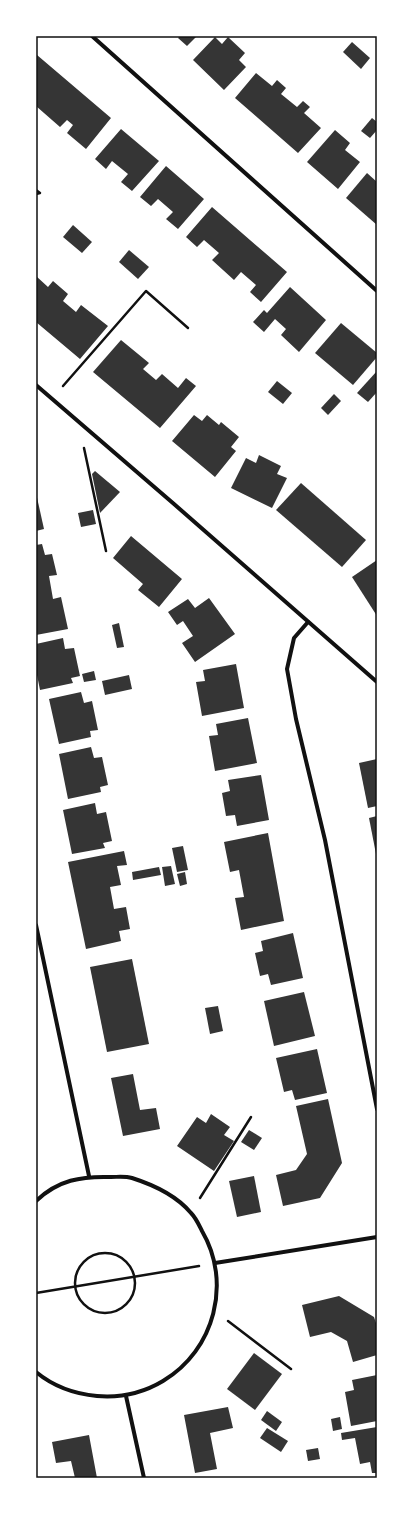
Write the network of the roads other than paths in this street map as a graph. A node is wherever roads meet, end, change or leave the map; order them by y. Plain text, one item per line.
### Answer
1 (92, 36) edge
2 (377, 291) edge
3 (36, 385) edge
4 (308, 622) junction
5 (377, 682) edge
6 (36, 925) edge
7 (377, 1109) edge
8 (89, 1176) junction
9 (36, 1201) edge
10 (377, 1237) edge
11 (215, 1263) junction
12 (36, 1372) edge
13 (126, 1396) junction
14 (144, 1478) edge

1 - 2 street
3 - 4 street
4 - 5 street
4 - 7 street
6 - 8 street
8 - 9 street
8 - 11 street
10 - 11 street
11 - 13 street
12 - 13 street
13 - 14 street

